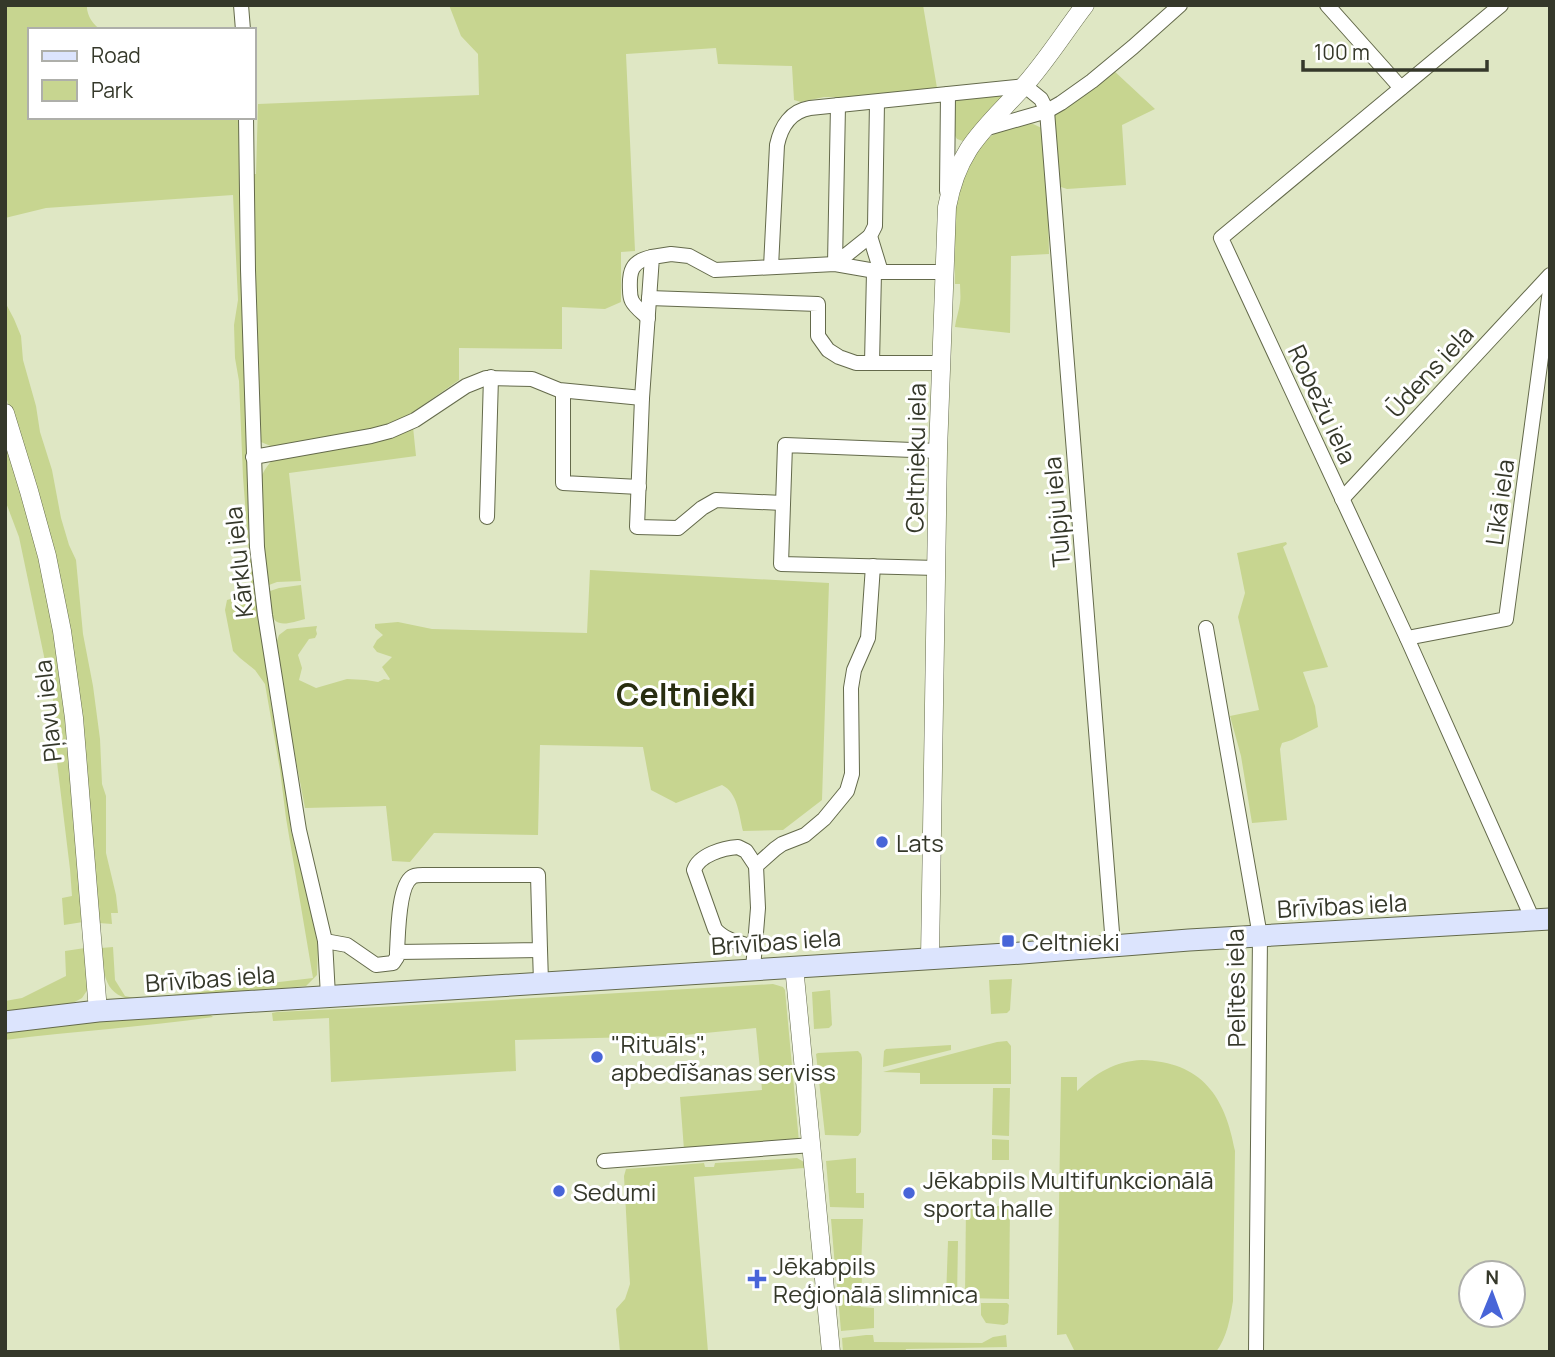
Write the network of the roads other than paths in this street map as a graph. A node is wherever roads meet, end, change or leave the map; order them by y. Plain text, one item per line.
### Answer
1 (241, 5) edge
2 (1085, 5) edge
3 (1180, 5) edge
4 (1328, 5) edge
5 (1500, 5) edge
6 (243, 28) edge
7 (1024, 86) junction
8 (1401, 88) junction
9 (948, 94) junction
10 (877, 102) junction
11 (838, 106) junction
12 (1046, 111) junction
13 (246, 119) edge
14 (984, 129) junction
15 (947, 207) junction
16 (870, 236) junction
17 (652, 257) junction
18 (835, 264) junction
19 (771, 267) junction
20 (877, 272) junction
21 (944, 272) junction
22 (1550, 275) edge
23 (1550, 290) edge
24 (649, 298) junction
25 (648, 318) junction
26 (872, 363) junction
27 (941, 363) junction
28 (491, 377) junction
29 (563, 391) junction
30 (642, 398) junction
31 (5, 413) edge
32 (938, 451) junction
33 (253, 457) junction
34 (639, 487) junction
35 (1342, 499) junction
36 (783, 503) junction
37 (487, 517) dead end
38 (873, 566) junction
39 (937, 568) junction
40 (1206, 628) dead end
41 (1407, 638) junction
42 (756, 866) junction
43 (1542, 919) edge
44 (1260, 936) junction
45 (325, 941) junction
46 (1113, 945) junction
47 (756, 947) junction
48 (540, 950) junction
49 (397, 953) junction
50 (930, 958) junction
51 (794, 966) junction
52 (753, 969) junction
53 (541, 982) junction
54 (328, 996) junction
55 (98, 1012) junction
56 (5, 1022) edge
57 (812, 1145) junction
58 (604, 1161) dead end
59 (831, 1352) edge
60 (1256, 1352) edge

1 - 6 street
2 - 7 street, Celtnieku iela
3 - 12 street
4 - 8 street
5 - 8 street, Robežu iela
7 - 9 street
7 - 12 street
7 - 14 street, Celtnieku iela
8 - 35 street, Robežu iela
9 - 10 street
9 - 15 street
10 - 11 street
10 - 16 street
11 - 18 street
11 - 19 street
12 - 14 street
12 - 46 street, Tulpju iela
13 - 33 street, Kārklu iela
14 - 15 street, Celtnieku iela
15 - 21 street, Celtnieku iela
16 - 18 street
16 - 20 street
17 - 19 street
17 - 24 street
17 - 25 street
18 - 19 street
18 - 20 street
20 - 21 street
20 - 26 street
21 - 27 street, Celtnieku iela
22 - 35 street, Ūdens iela
23 - 41 street, Līkā iela
24 - 25 street
24 - 26 street
25 - 30 street
26 - 27 street
27 - 32 street, Celtnieku iela
28 - 29 street
28 - 33 street
28 - 37 street
29 - 30 street
29 - 34 street
30 - 34 street
31 - 55 street, Pļavu iela
32 - 36 street
32 - 39 street, Celtnieku iela
33 - 45 street, Kārklu iela
34 - 36 street
35 - 41 street, Robežu iela
36 - 38 street
38 - 39 street
38 - 42 street
39 - 50 street, Celtnieku iela
40 - 44 street, Pelītes iela
41 - 43 street, Robežu iela
42 - 47 street
42 - 47 street
43 - 44 main road, Brīvības iela
44 - 46 main road, Brīvības iela
44 - 60 street, Pelītes iela
45 - 49 street
45 - 54 street, Kārklu iela
46 - 50 main road, Brīvības iela
47 - 52 street
48 - 49 street
48 - 49 street
48 - 53 street
50 - 51 main road, Brīvības iela
51 - 52 main road, Brīvības iela
51 - 57 street
52 - 53 main road, Brīvības iela
53 - 54 main road, Brīvības iela
54 - 55 main road, Brīvības iela
55 - 56 main road, Brīvības iela
57 - 58 street
57 - 59 street

